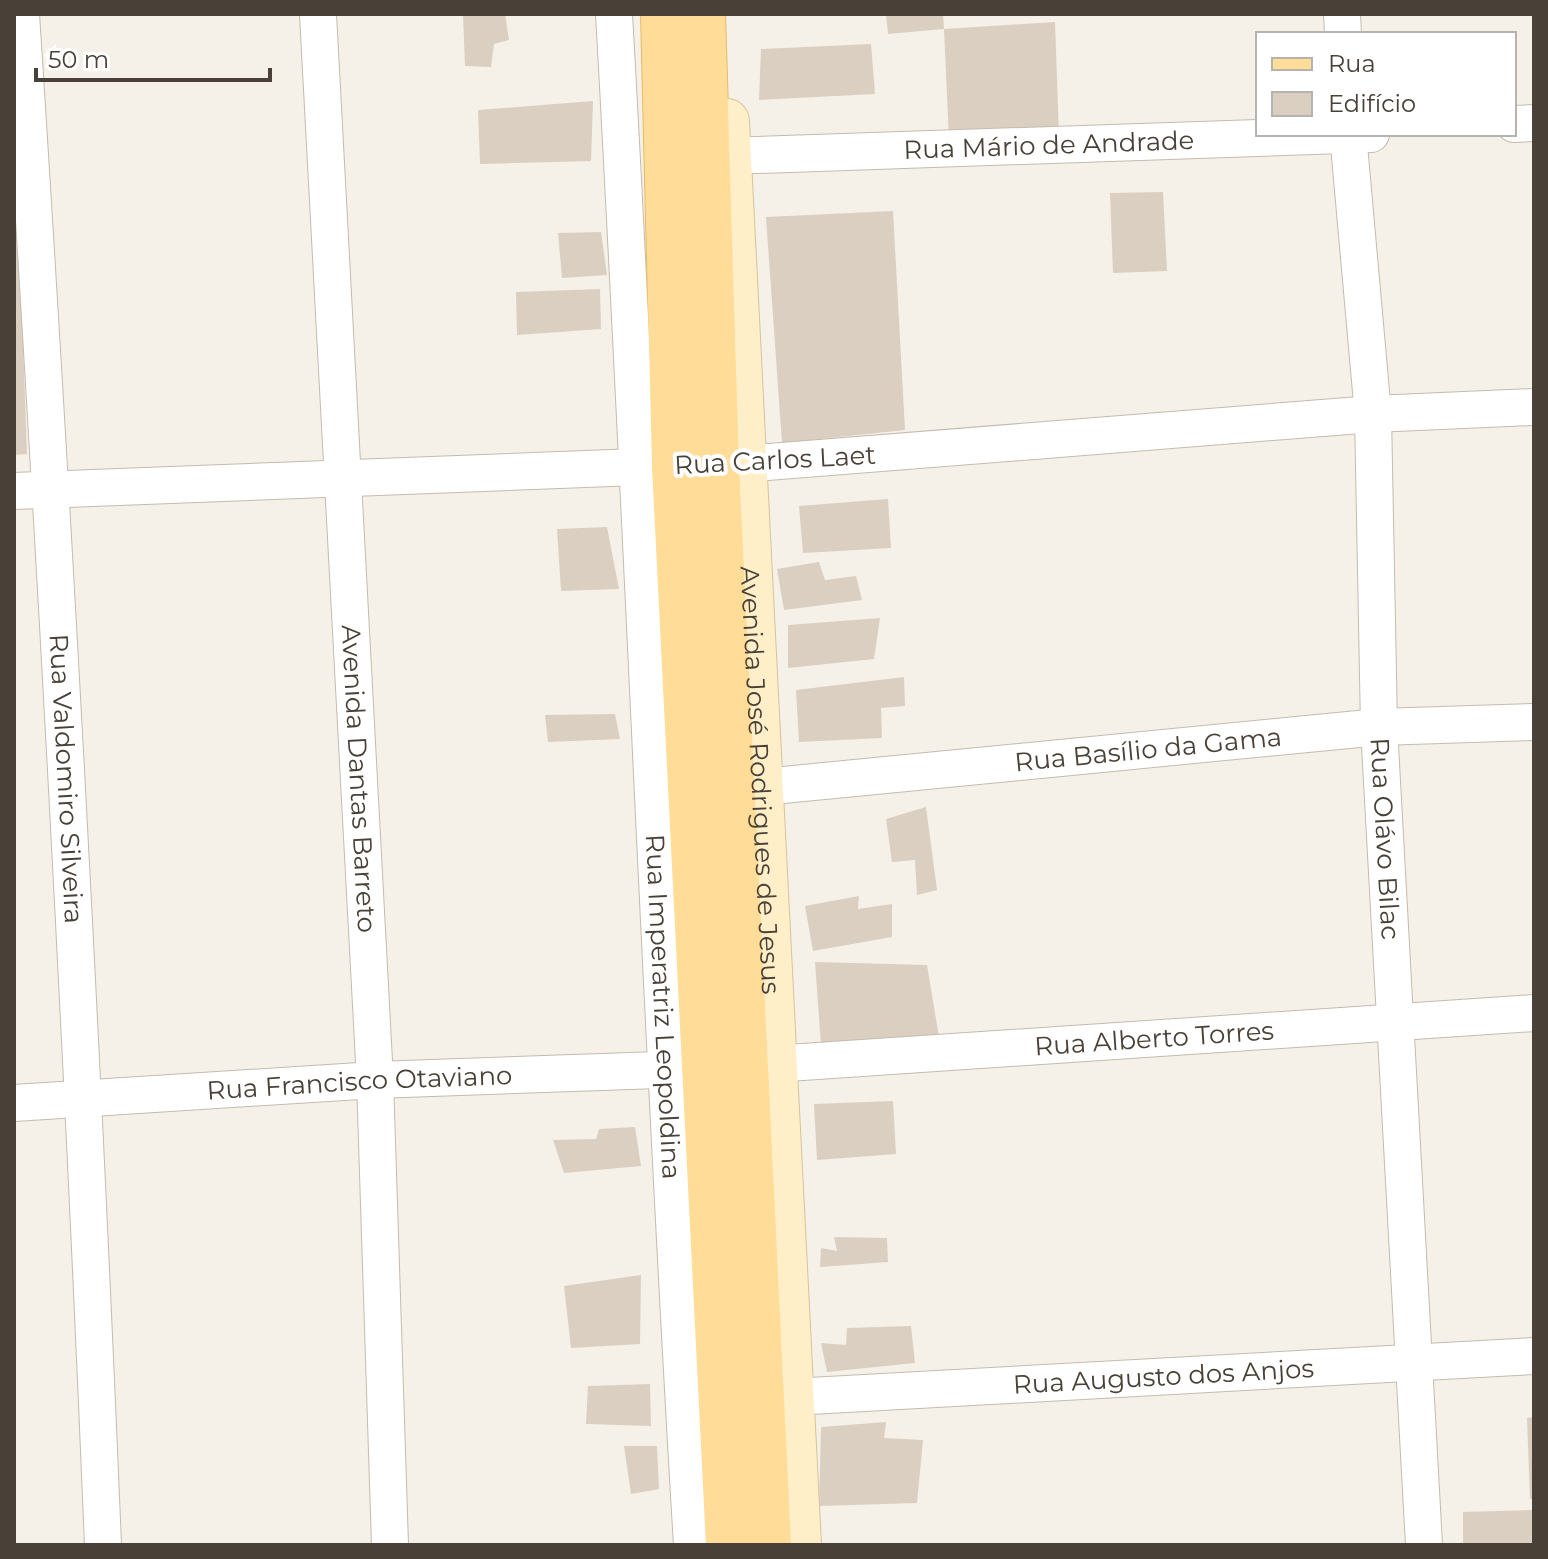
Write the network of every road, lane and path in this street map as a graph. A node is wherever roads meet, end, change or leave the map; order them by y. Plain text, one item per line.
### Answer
1 (21, 14) edge
2 (318, 14) edge
3 (614, 14) edge
4 (663, 14) edge
5 (703, 14) edge
6 (721, 14) edge
7 (1326, 136) edge
8 (1356, 136) edge
9 (729, 156) junction
10 (1534, 407) edge
11 (1373, 414) junction
12 (656, 466) junction
13 (732, 466) junction
14 (341, 476) junction
15 (52, 488) junction
16 (14, 491) edge
17 (1534, 722) edge
18 (1379, 727) junction
19 (762, 787) junction
20 (1534, 1013) edge
21 (1395, 1020) junction
22 (773, 1064) junction
23 (684, 1070) junction
24 (375, 1080) junction
25 (84, 1098) junction
26 (14, 1103) edge
27 (1534, 1356) edge
28 (1412, 1364) junction
29 (792, 1397) junction
30 (103, 1545) edge
31 (390, 1545) edge
32 (692, 1545) edge
33 (728, 1545) edge
34 (769, 1545) edge
35 (799, 1545) edge
36 (1424, 1545) edge

1 - 15 street, Rua Valdomiro Silveira
2 - 14 street, Avenida Dantas Barreto
3 - 12 street
4 - 12 main road
5 - 13 main road, Avenida José Rodrigues de Jesus
6 - 9 street, Avenida José Rodrigues de Jesus
7 - 9 street, Rua Mário de Andrade
8 - 11 street, Rua Olávo Bilac
9 - 13 street, Avenida José Rodrigues de Jesus
10 - 11 street, Rua Carlos Laet
11 - 13 street, Rua Carlos Laet
11 - 18 street, Rua Olávo Bilac
12 - 13 street, Rua Carlos Laet
12 - 14 street, Rua Carlos Laet
12 - 23 main road
13 - 19 street, Avenida José Rodrigues de Jesus
13 - 34 main road, Avenida José Rodrigues de Jesus
14 - 15 street, Rua Carlos Laet
14 - 24 street, Avenida Dantas Barreto
15 - 16 street, Rua Carlos Laet
15 - 25 street, Rua Valdomiro Silveira
17 - 18 street, Rua Basílio da Gama
18 - 19 street, Rua Basílio da Gama
18 - 21 street, Rua Olávo Bilac
19 - 22 street, Avenida José Rodrigues de Jesus
20 - 21 street, Rua Alberto Torres
21 - 22 street, Rua Alberto Torres
21 - 28 street, Rua Olávo Bilac
22 - 29 street, Avenida José Rodrigues de Jesus
23 - 24 street, Rua Francisco Otaviano
23 - 32 street, Rua Imperatriz Leopoldina
23 - 33 main road
24 - 25 street, Rua Francisco Otaviano
24 - 31 street, Avenida Dantas Barreto
25 - 26 street, Rua Francisco Otaviano
25 - 30 street, Rua Valdomiro Silveira
27 - 28 street, Rua Augusto dos Anjos
28 - 29 street, Rua Augusto dos Anjos
28 - 36 street, Rua Olávo Bilac
29 - 35 street, Avenida José Rodrigues de Jesus

